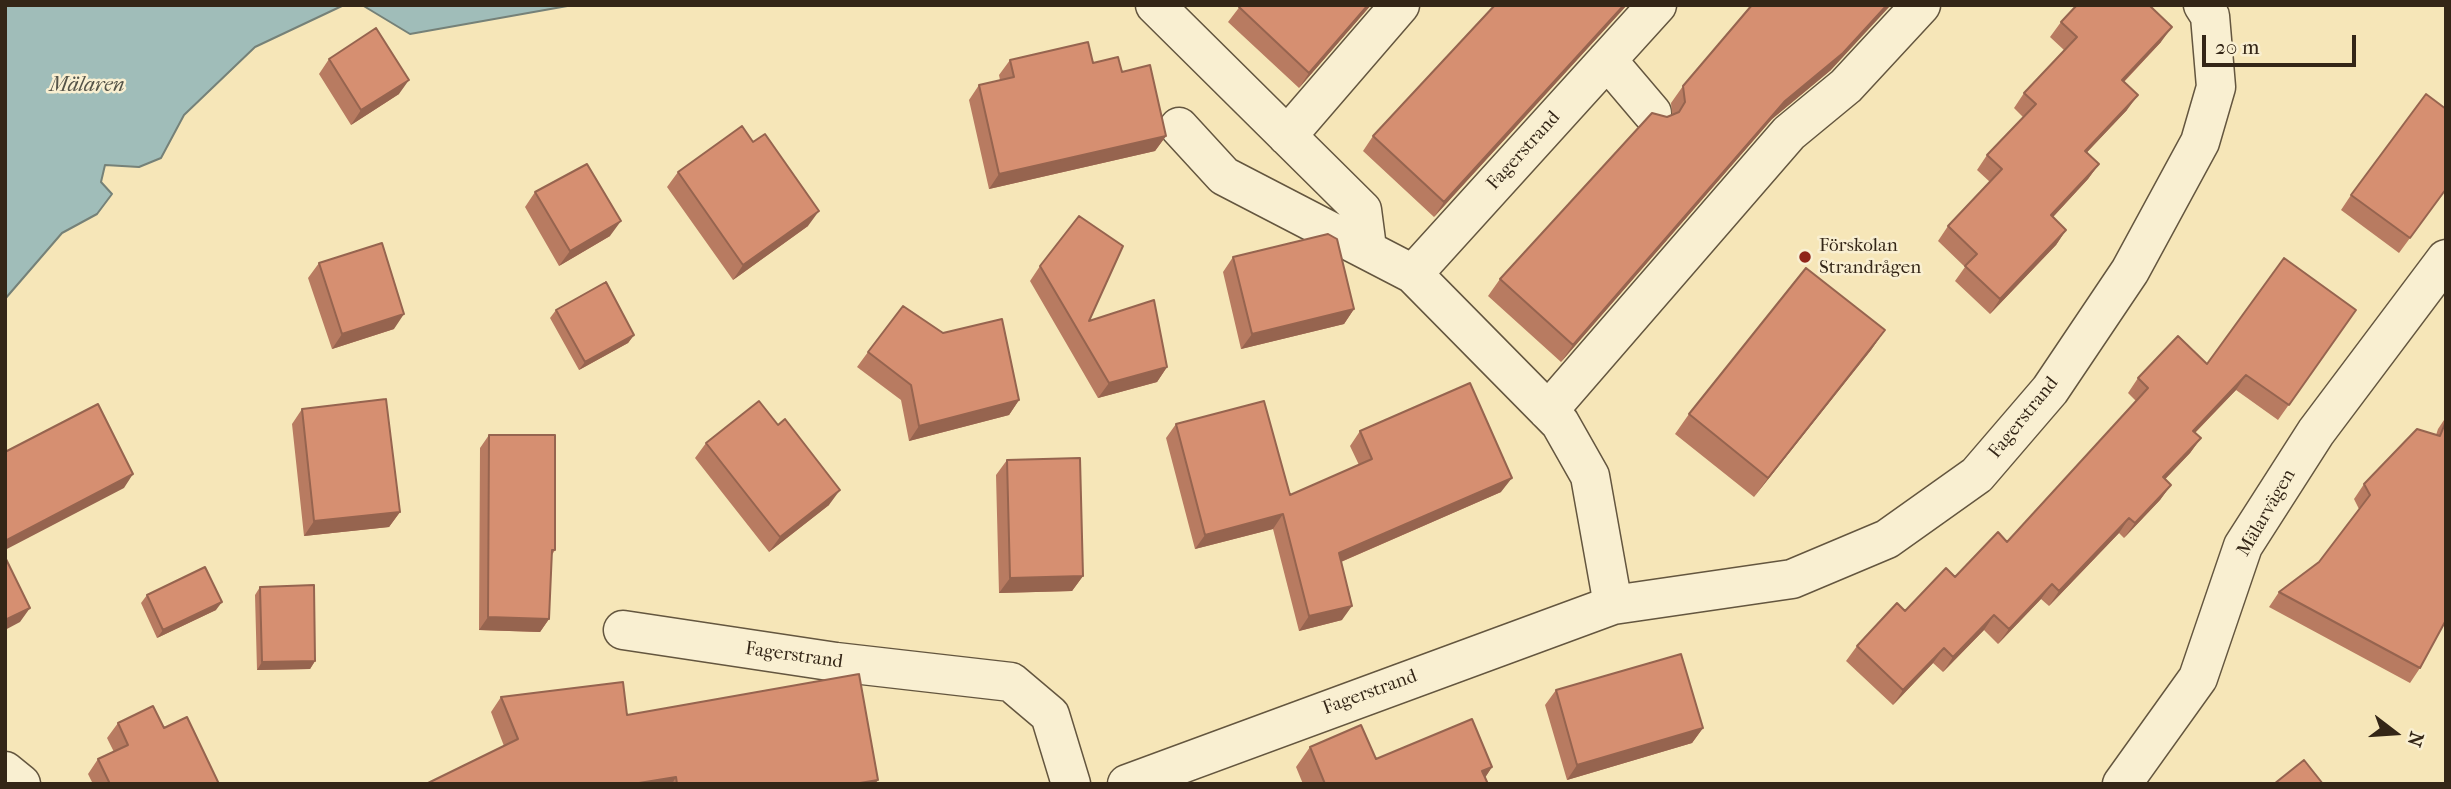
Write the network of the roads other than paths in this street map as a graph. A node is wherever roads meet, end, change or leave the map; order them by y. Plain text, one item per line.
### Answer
1 (1155, 5) edge
2 (1400, 5) edge
3 (1657, 5) edge
4 (1921, 5) edge
5 (2203, 5) edge
6 (1607, 60) junction
7 (1652, 113) edge
8 (1179, 127) dead end
9 (1287, 135) junction
10 (1367, 248) junction
11 (2446, 259) edge
12 (1413, 274) junction
13 (1548, 411) junction
14 (1613, 605) junction
15 (623, 630) dead end
16 (5, 771) edge
17 (21, 784) edge
18 (1071, 784) edge
19 (1127, 784) edge
20 (2122, 784) edge

1 - 9 street
2 - 9 street
3 - 6 street, Fagerstrand
4 - 13 street
5 - 14 street, Fagerstrand
6 - 7 street
6 - 12 street, Fagerstrand
8 - 10 street
9 - 10 street
10 - 12 street
11 - 20 street, Mälarvägen
12 - 13 street
13 - 14 street
14 - 19 street, Fagerstrand
15 - 18 street, Fagerstrand
16 - 17 street

